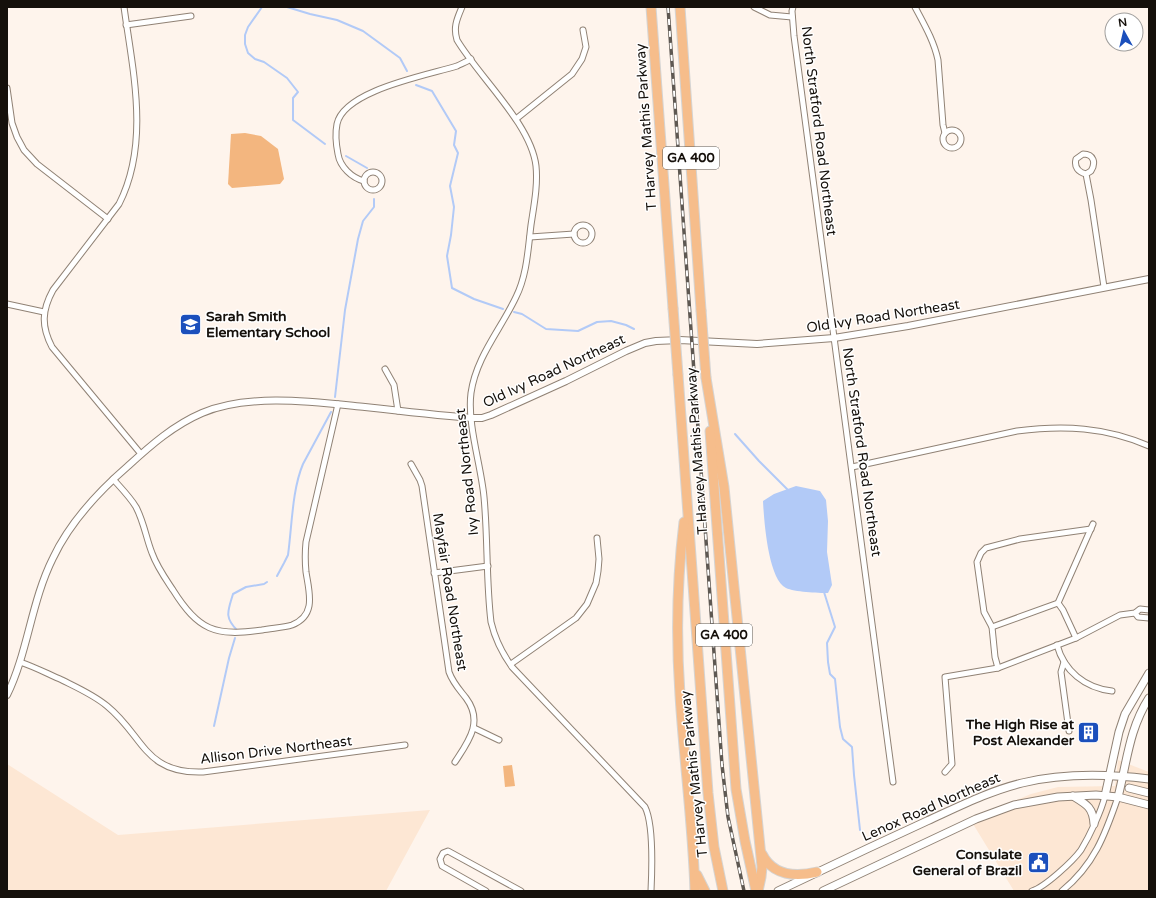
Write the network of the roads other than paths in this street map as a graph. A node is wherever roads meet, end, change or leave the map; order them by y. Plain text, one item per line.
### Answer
1 (124, 7) edge
2 (462, 7) edge
3 (652, 7) edge
4 (680, 7) edge
5 (754, 7) edge
6 (793, 7) edge
7 (915, 7) edge
8 (191, 16) dead end
9 (792, 16) junction
10 (126, 25) junction
11 (583, 30) dead end
12 (471, 59) junction
13 (7, 88) edge
14 (516, 119) junction
15 (946, 133) dead end
16 (1086, 174) dead end
17 (364, 181) dead end
18 (108, 219) junction
19 (574, 234) dead end
20 (530, 237) junction
21 (1149, 279) edge
22 (1104, 288) junction
23 (7, 304) edge
24 (44, 312) junction
25 (834, 338) junction
26 (386, 369) dead end
27 (706, 378) junction
28 (338, 404) junction
29 (398, 411) junction
30 (471, 418) junction
31 (1149, 446) edge
32 (142, 454) junction
33 (411, 464) dead end
34 (852, 467) junction
35 (113, 479) junction
36 (687, 501) junction
37 (1093, 524) dead end
38 (1090, 529) junction
39 (597, 538) dead end
40 (488, 566) junction
41 (434, 573) junction
42 (1058, 604) junction
43 (1149, 610) edge
44 (1135, 613) junction
45 (1149, 618) edge
46 (992, 627) junction
47 (1076, 638) junction
48 (1057, 645) junction
49 (20, 662) junction
50 (1064, 662) junction
51 (511, 664) junction
52 (998, 668) junction
53 (1149, 673) edge
54 (1112, 691) dead end
55 (7, 696) edge
56 (1149, 698) edge
57 (474, 728) junction
58 (1069, 731) dead end
59 (499, 740) dead end
60 (405, 745) dead end
61 (454, 762) dead end
62 (945, 772) dead end
63 (1109, 775) junction
64 (1124, 776) junction
65 (1149, 779) edge
66 (893, 782) dead end
67 (1129, 788) junction
68 (1149, 793) edge
69 (1073, 796) junction
70 (1104, 796) junction
71 (1118, 797) junction
72 (1149, 806) edge
73 (1094, 824) junction
74 (760, 846) junction
75 (694, 864) junction
76 (818, 872) junction
77 (486, 891) edge
78 (521, 891) edge
79 (651, 891) edge
80 (695, 891) edge
81 (705, 891) edge
82 (723, 891) edge
83 (757, 891) edge
84 (778, 891) edge
85 (823, 891) edge
86 (1032, 891) edge
87 (1062, 891) edge

1 - 10 street
2 - 12 street, Ivy Road Northeast
3 - 36 highway, T Harvey Mathis Parkway / GA 400, bridge
4 - 27 highway, T Harvey Mathis Parkway / GA 400, bridge
5 - 9 street
6 - 9 street, North Stratford Road Northeast
7 - 15 street
8 - 10 street
9 - 25 street, North Stratford Road Northeast
10 - 18 street
11 - 14 street
12 - 14 street, Ivy Road Northeast
12 - 17 street
13 - 18 street
14 - 20 street, Ivy Road Northeast
16 - 22 street
18 - 24 street
19 - 20 street
20 - 30 street, Ivy Road Northeast
21 - 22 street, Old Ivy Road Northeast
22 - 25 street, Old Ivy Road Northeast
23 - 24 street
24 - 32 street
25 - 30 street, Old Ivy Road Northeast
25 - 34 street, North Stratford Road Northeast
26 - 29 street
27 - 74 highway
27 - 83 highway, T Harvey Mathis Parkway / GA 400
28 - 29 street, Old Ivy Road Northeast
28 - 32 street, Old Ivy Road Northeast
28 - 35 street
29 - 30 street, Old Ivy Road Northeast
30 - 40 street, Ivy Road Northeast
31 - 34 street
32 - 35 street, Old Ivy Road Northeast
33 - 41 street, Mayfair Road Northeast
34 - 66 street, North Stratford Road Northeast
35 - 49 street, Old Ivy Road Northeast
36 - 75 highway
36 - 82 highway, T Harvey Mathis Parkway / GA 400
37 - 38 street
38 - 42 street
38 - 46 street
39 - 51 street
40 - 41 street
40 - 51 street, Ivy Road Northeast
41 - 57 street, Mayfair Road Northeast
42 - 46 street
42 - 47 street
43 - 44 street
44 - 45 street
44 - 47 street
46 - 52 street
47 - 48 street
48 - 50 street
48 - 52 street
49 - 55 street, Old Ivy Road Northeast
49 - 60 street, Allison Drive Northeast
50 - 54 street
50 - 58 street
51 - 79 street, Ivy Road Northeast
52 - 62 street
53 - 63 main road
56 - 64 main road
57 - 59 street
57 - 61 street
63 - 64 main road, Lenox Road Northeast
63 - 70 main road
63 - 76 main road, Lenox Road Northeast
64 - 65 main road, Lenox Road Northeast
64 - 67 main road
64 - 71 main road
67 - 68 main road
67 - 71 main road
69 - 70 main road, Lenox Road Northeast
69 - 73 main road
69 - 85 main road, Lenox Road Northeast
70 - 71 main road, Lenox Road Northeast
70 - 73 street
71 - 72 main road, Lenox Road Northeast
71 - 87 street
73 - 86 street
74 - 76 highway
74 - 83 highway
75 - 80 highway
75 - 81 highway
76 - 84 main road, Lenox Road Northeast
77 - 78 street

